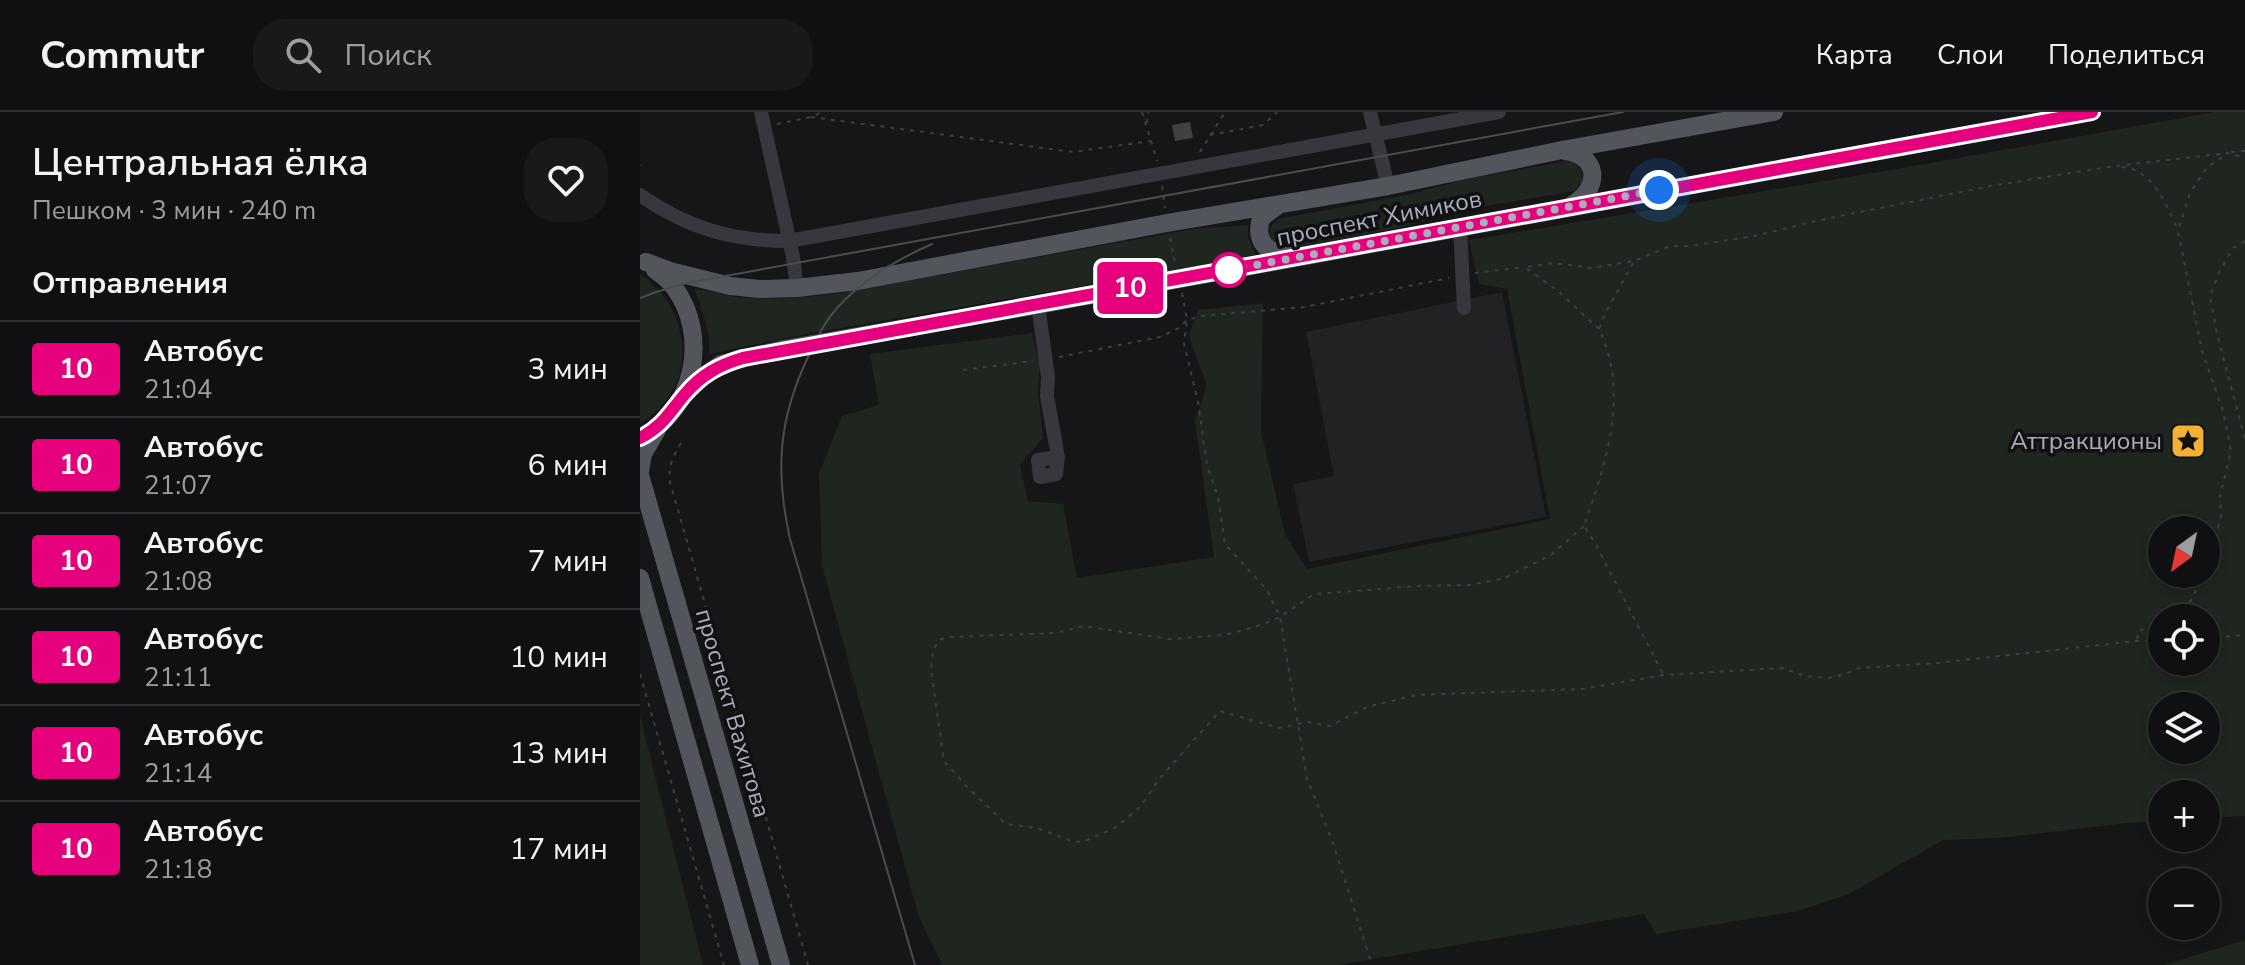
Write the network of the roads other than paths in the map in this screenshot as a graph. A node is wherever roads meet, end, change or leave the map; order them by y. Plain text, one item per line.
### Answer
1 (1370, 112) edge
2 (1499, 112) edge
3 (1774, 112) edge
4 (2092, 112) edge
5 (762, 119) edge
6 (1375, 135) junction
7 (1562, 150) junction
8 (1388, 186) junction
9 (640, 195) edge
10 (1279, 204) junction
11 (1567, 207) junction
12 (1460, 227) junction
13 (789, 241) junction
14 (1300, 257) junction
15 (643, 261) edge
16 (797, 288) junction
17 (1038, 305) junction
18 (1464, 308) dead end
19 (685, 394) junction
20 (659, 427) junction
21 (640, 438) edge
22 (1058, 457) dead end
23 (640, 473) edge
24 (640, 578) edge
25 (750, 965) edge
26 (781, 965) edge

1 - 6 street
2 - 6 street
3 - 7 main road, проспект Химиков
4 - 11 main road, проспект Химиков
5 - 13 street
6 - 8 street
6 - 13 street
7 - 8 main road, проспект Химиков
7 - 11 main road
8 - 10 main road, проспект Химиков
9 - 13 street
10 - 14 main road
10 - 16 main road, проспект Химиков
11 - 12 main road, проспект Химиков
12 - 14 main road, проспект Химиков
12 - 18 street
13 - 16 street
14 - 17 main road, проспект Химиков
15 - 16 main road, проспект Химиков
15 - 19 main road, проспект Вахитова
17 - 19 main road, проспект Химиков
17 - 22 street
19 - 20 main road, проспект Вахитова
20 - 21 main road, проспект Вахитова
20 - 23 main road, проспект Вахитова
23 - 26 main road, проспект Вахитова
24 - 25 main road

